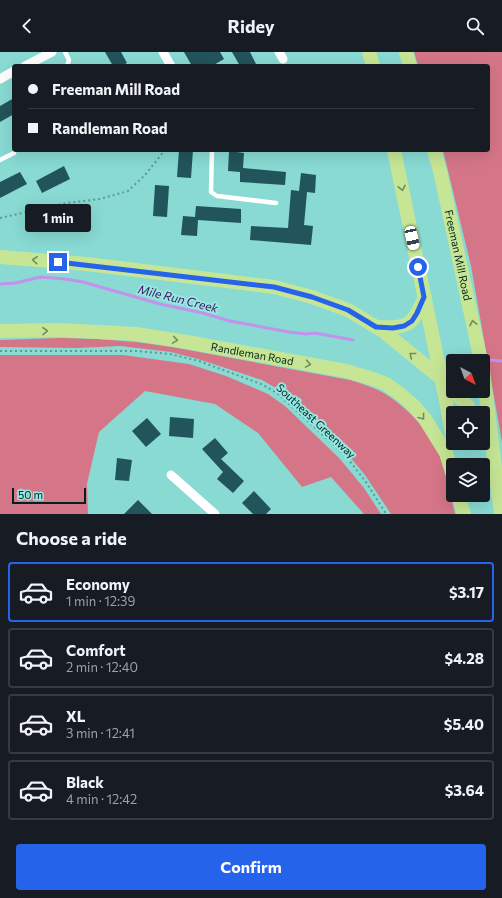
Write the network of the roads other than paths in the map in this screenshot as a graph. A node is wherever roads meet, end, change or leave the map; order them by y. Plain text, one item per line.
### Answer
1 (52, 52) edge
2 (65, 52) edge
3 (163, 52) edge
4 (369, 52) edge
5 (406, 52) edge
6 (29, 64) edge
7 (68, 64) edge
8 (170, 64) edge
9 (372, 64) edge
10 (409, 64) edge
11 (12, 72) edge
12 (0, 78) edge
13 (212, 152) edge
14 (394, 152) edge
15 (435, 152) edge
16 (14, 153) dead end
17 (0, 160) edge
18 (276, 203) dead end
19 (0, 257) edge
20 (424, 297) junction
21 (376, 327) junction
22 (0, 331) edge
23 (479, 354) edge
24 (442, 379) junction
25 (446, 383) edge
26 (460, 398) edge
27 (486, 398) edge
28 (447, 406) edge
29 (468, 406) edge
30 (484, 450) edge
31 (448, 458) edge
32 (170, 475) dead end
33 (461, 502) edge
34 (464, 502) edge
35 (214, 514) edge
36 (465, 514) edge
37 (500, 514) edge

1 - 6 street
2 - 7 lane
3 - 8 street
4 - 9 main road
5 - 10 main road
11 - 12 street
13 - 18 lane
14 -> 20 main road
23 -> 15 main road, Freeman Mill Road
16 - 17 lane
21 -> 19 main road
20 - 21 main road
20 - 24 main road
24 -> 21 main road
22 -> 31 main road, Randleman Road
24 - 25 main road
24 - 28 main road
26 - 29 main road
27 - 37 main road
30 - 37 main road
32 - 35 street
33 - 36 main road
34 - 36 main road

